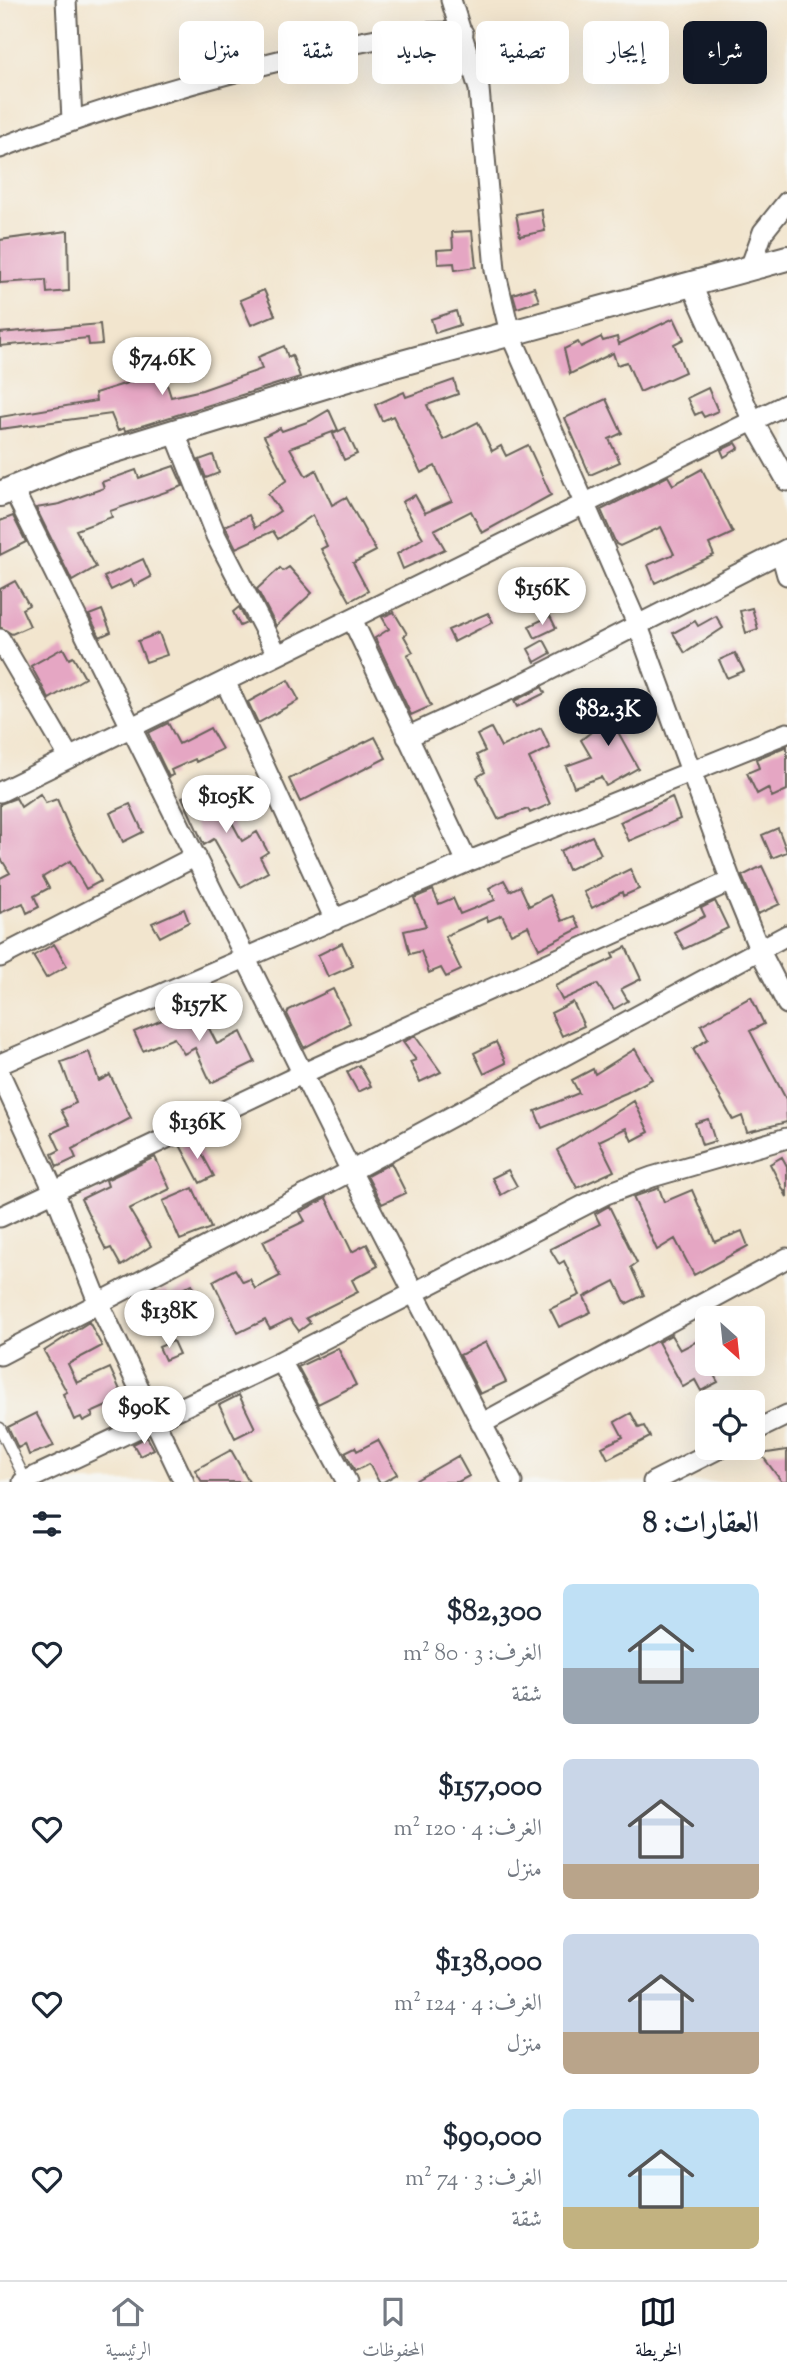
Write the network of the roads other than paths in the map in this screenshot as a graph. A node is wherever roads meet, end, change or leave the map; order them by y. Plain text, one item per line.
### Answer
1 (66, 0) edge
2 (452, 0) edge
3 (463, 33) junction
4 (72, 120) junction
5 (0, 149) edge
6 (787, 202) edge
7 (787, 258) edge
8 (750, 268) junction
9 (692, 286) junction
10 (510, 333) junction
11 (787, 404) edge
12 (752, 419) junction
13 (175, 433) junction
14 (787, 481) edge
15 (6, 491) edge
16 (584, 501) junction
17 (784, 551) edge
18 (787, 575) edge
19 (352, 620) junction
20 (638, 626) junction
21 (0, 639) edge
22 (277, 654) junction
23 (225, 681) junction
24 (133, 727) junction
25 (787, 733) edge
26 (407, 737) junction
27 (69, 757) junction
28 (690, 772) junction
29 (0, 792) edge
30 (196, 856) junction
31 (467, 862) junction
32 (731, 881) junction
33 (335, 920) junction
34 (787, 934) edge
35 (759, 948) junction
36 (247, 956) junction
37 (0, 957) edge
38 (787, 1004) edge
39 (0, 1064) edge
40 (0, 1073) edge
41 (304, 1073) junction
42 (787, 1138) edge
43 (351, 1171) junction
44 (54, 1191) junction
45 (0, 1217) edge
46 (787, 1258) edge
47 (412, 1292) junction
48 (99, 1304) junction
49 (0, 1355) edge
50 (281, 1361) junction
51 (787, 1415) edge
52 (154, 1419) junction
53 (481, 1424) junction
54 (765, 1426) edge
55 (0, 1428) edge
56 (696, 1460) edge
57 (25, 1481) edge
58 (184, 1482) edge
59 (347, 1482) edge
60 (512, 1482) edge
61 (653, 1482) edge

1 - 4 street
2 - 3 street
3 - 4 street
3 - 10 street
4 - 5 street
6 - 8 street
7 - 8 street
8 - 9 street
9 - 10 street
9 - 12 street
10 - 13 street
10 - 16 street
11 - 12 street
12 - 14 street
12 - 16 street
13 - 15 street
13 - 22 street
15 - 24 street
16 - 19 street
16 - 20 street
17 - 18 street
17 - 20 street
19 - 22 street
19 - 26 street
20 - 26 street
20 - 28 street
21 - 27 street
22 - 23 street
23 - 24 street
23 - 33 street
24 - 27 street
24 - 30 street
25 - 28 street
26 - 31 street
27 - 29 street
28 - 31 street
28 - 32 street
30 - 36 street
30 - 37 street
31 - 33 street
32 - 35 street
32 - 41 street
33 - 36 street
34 - 35 street
35 - 38 street
35 - 43 street
36 - 39 street
36 - 41 street
40 - 44 street
41 - 43 street
41 - 44 street
42 - 47 street
43 - 47 street
43 - 48 street
44 - 45 street
44 - 48 street
46 - 53 street
47 - 50 street
47 - 53 street
48 - 49 street
48 - 52 street
50 - 52 street
50 - 59 street
51 - 54 street
52 - 57 street
52 - 58 street
53 - 60 street
55 - 57 lane
56 - 61 street

